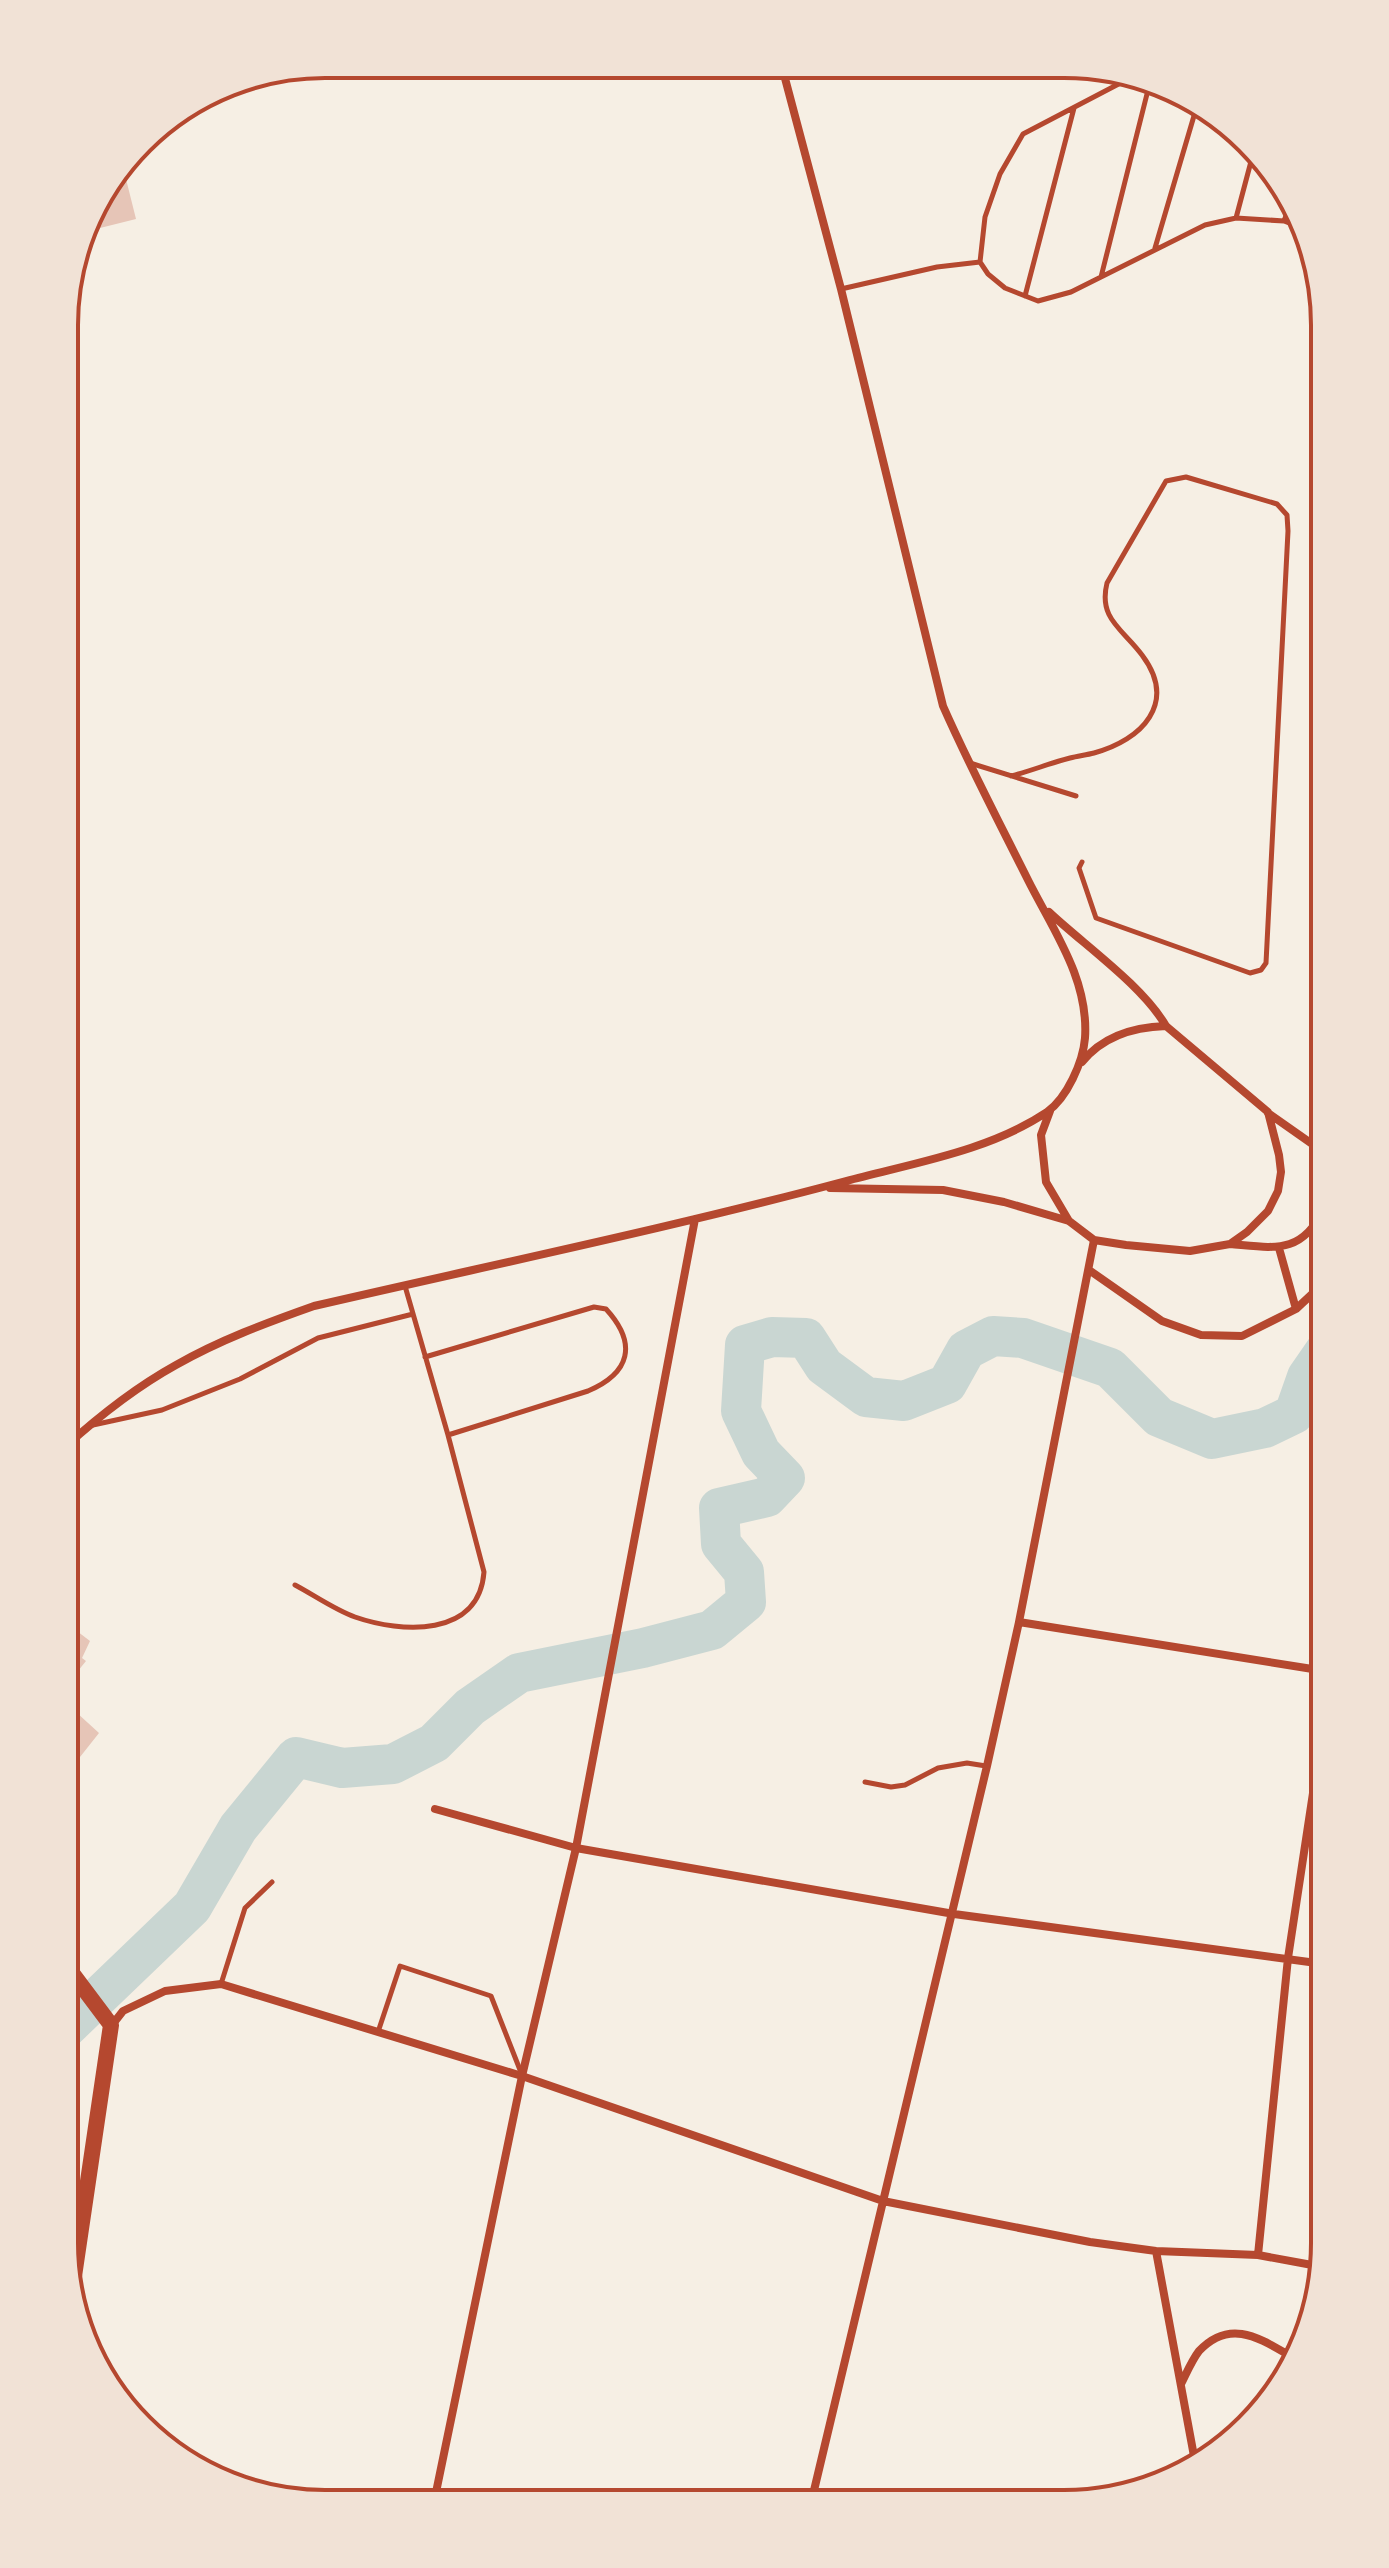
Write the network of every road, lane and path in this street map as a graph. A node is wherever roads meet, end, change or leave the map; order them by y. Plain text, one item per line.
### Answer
1 (785, 78) edge
2 (1118, 84) edge
3 (1147, 92) edge
4 (1075, 107) junction
5 (1194, 116) edge
6 (1251, 163) edge
7 (1286, 216) edge
8 (1236, 218) junction
9 (1284, 221) junction
10 (1289, 223) edge
11 (1155, 248) junction
12 (980, 262) junction
13 (1101, 277) junction
14 (841, 289) junction
15 (1025, 296) junction
16 (968, 763) junction
17 (1011, 776) junction
18 (1076, 796) dead end
19 (1082, 862) dead end
20 (1046, 910) junction
21 (1166, 1026) junction
22 (1077, 1068) junction
23 (1050, 1110) junction
24 (1268, 1112) junction
25 (1311, 1143) edge
26 (821, 1188) junction
27 (695, 1219) junction
28 (1069, 1221) junction
29 (1311, 1231) edge
30 (1094, 1240) junction
31 (1230, 1244) junction
32 (1279, 1248) junction
33 (1089, 1270) junction
34 (405, 1285) junction
35 (1310, 1296) edge
36 (1296, 1309) junction
37 (413, 1314) junction
38 (425, 1357) junction
39 (88, 1426) junction
40 (78, 1435) edge
41 (448, 1435) junction
42 (295, 1585) dead end
43 (1019, 1622) junction
44 (1310, 1669) edge
45 (987, 1766) junction
46 (865, 1782) dead end
47 (435, 1809) dead end
48 (1310, 1811) edge
49 (576, 1848) junction
50 (272, 1882) dead end
51 (954, 1914) junction
52 (1288, 1958) junction
53 (1310, 1962) edge
54 (78, 1983) edge
55 (221, 1984) junction
56 (106, 2018) junction
57 (378, 2032) junction
58 (522, 2076) junction
59 (883, 2201) junction
60 (78, 2242) edge
61 (1156, 2251) junction
62 (1258, 2255) junction
63 (1309, 2264) edge
64 (1285, 2353) edge
65 (1181, 2384) junction
66 (1194, 2453) edge
67 (436, 2490) edge
68 (814, 2490) edge

1 - 14 street
2 - 4 lane
3 - 13 lane
4 - 12 lane
4 - 15 lane
5 - 11 lane
6 - 8 lane
7 - 9 lane
8 - 9 lane
8 - 11 lane
9 - 10 lane
11 - 13 lane
12 - 14 lane
12 - 15 lane
13 - 15 lane
14 - 16 street
16 - 17 lane
16 - 20 street
17 - 18 lane
17 - 19 lane
20 - 21 street
20 - 22 street
21 - 22 street
21 - 24 street
22 - 23 street
23 - 26 street
23 - 28 street
24 - 25 street
24 - 31 street
26 - 27 street
26 - 28 street
27 - 34 street
27 - 49 street
28 - 30 street
29 - 32 street
30 - 31 street
30 - 33 street
31 - 32 street
32 - 36 street
33 - 36 street
33 - 43 street
34 - 37 lane
34 - 39 street
35 - 36 street
37 - 38 lane
37 - 39 lane
38 - 41 lane
38 - 41 lane
39 - 40 street
41 - 42 lane
43 - 44 street
43 - 45 street
45 - 46 lane
45 - 51 street
47 - 49 street
48 - 52 street
49 - 51 street
49 - 58 street
50 - 55 lane
51 - 52 street
51 - 59 street
52 - 53 street
52 - 62 street
54 - 56 main road
55 - 56 street
55 - 57 street
56 - 60 main road
57 - 58 street
57 - 58 lane
58 - 59 street
58 - 67 street
59 - 61 street
59 - 68 street
61 - 62 street
61 - 65 street
62 - 63 street
64 - 65 street
65 - 66 street

